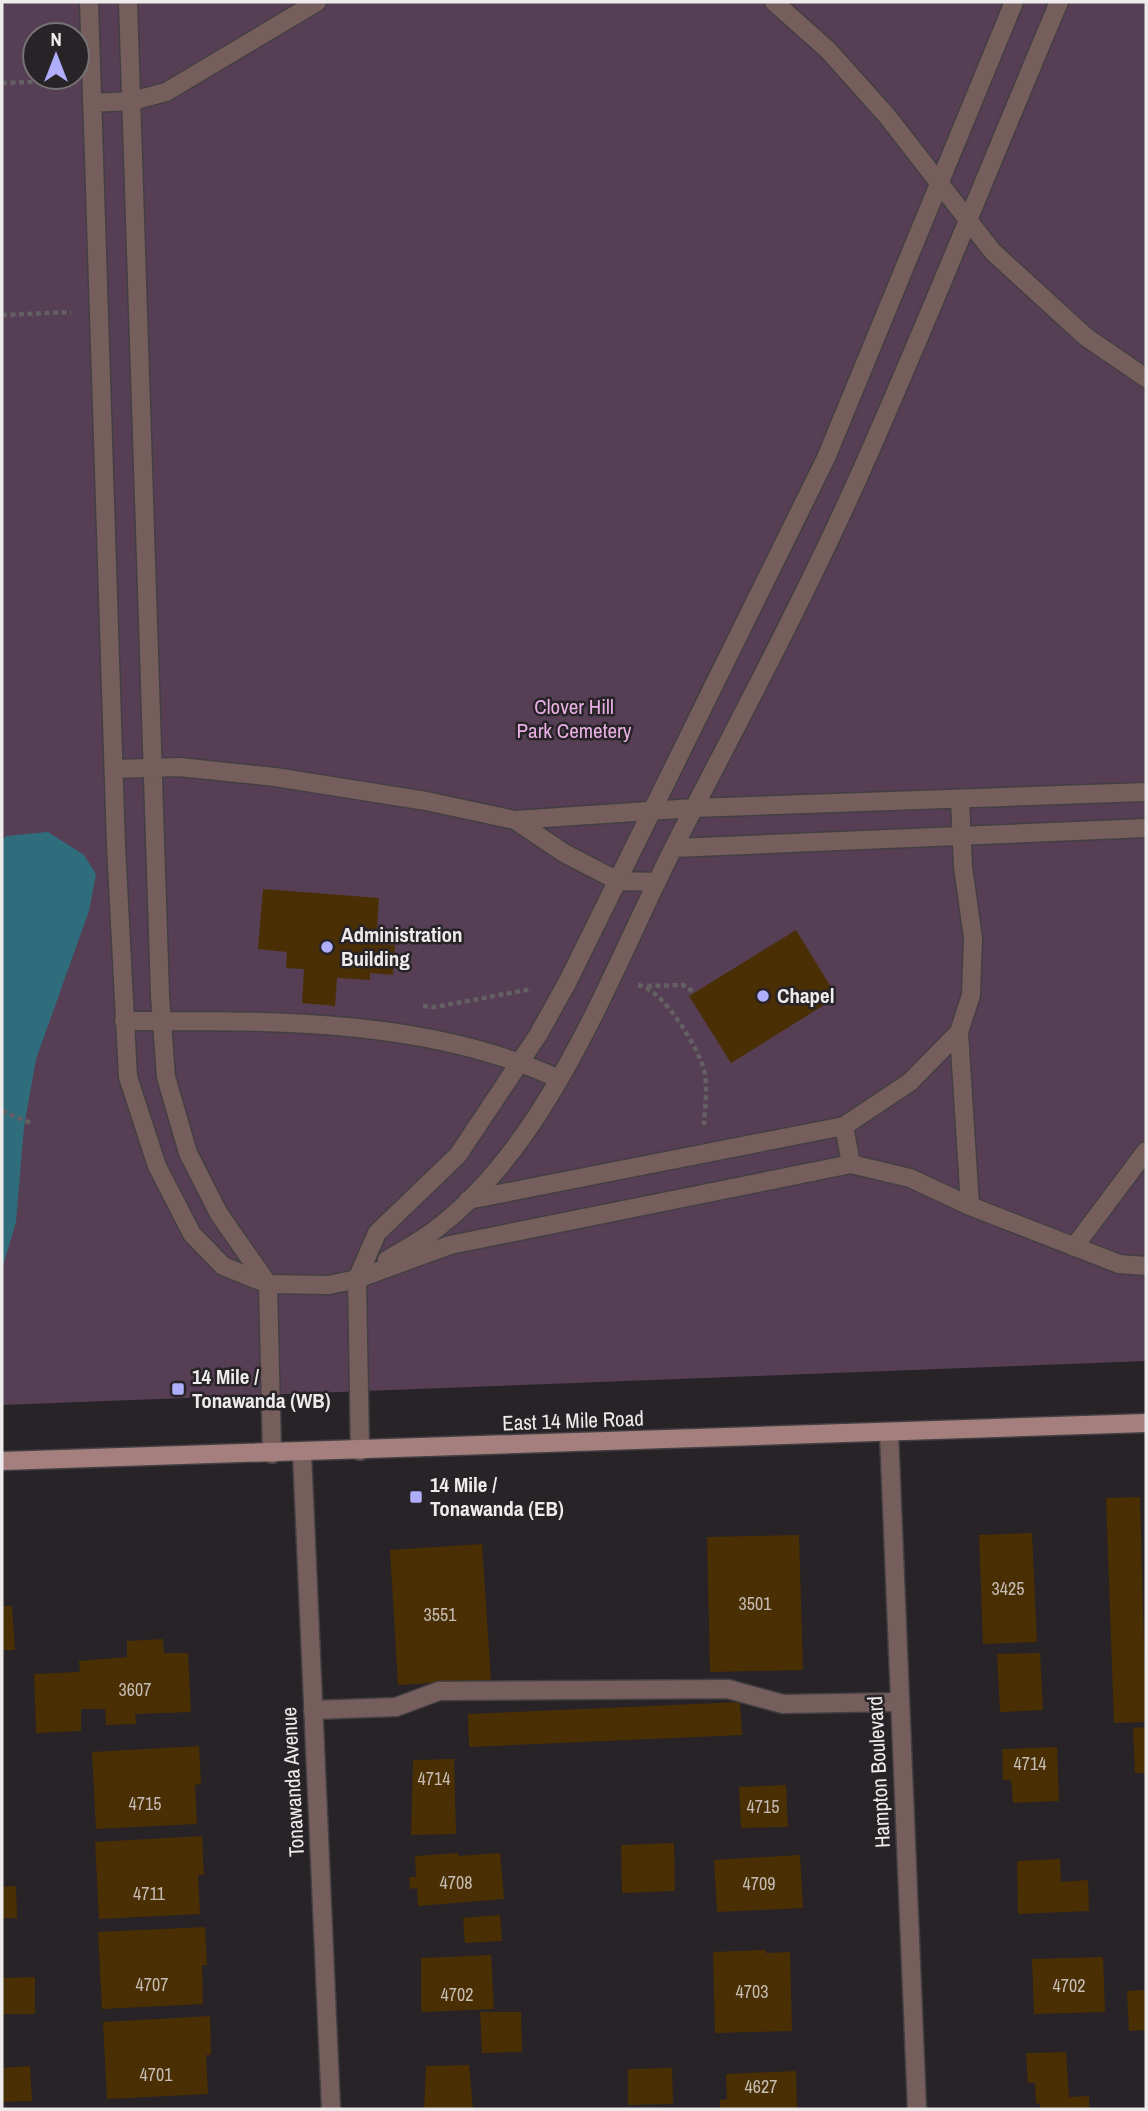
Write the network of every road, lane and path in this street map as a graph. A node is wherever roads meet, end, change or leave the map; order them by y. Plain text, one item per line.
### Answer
1 (89, 2) edge
2 (128, 2) edge
3 (317, 2) edge
4 (774, 2) edge
5 (1014, 2) edge
6 (1059, 2) edge
7 (92, 79) junction
8 (2, 83) edge
9 (132, 101) junction
10 (92, 103) junction
11 (939, 183) junction
12 (967, 220) junction
13 (99, 311) junction
14 (2, 314) edge
15 (1146, 378) edge
16 (154, 768) junction
17 (114, 769) junction
18 (1146, 792) edge
19 (960, 799) junction
20 (694, 808) junction
21 (652, 811) junction
22 (514, 820) junction
23 (1146, 828) edge
24 (962, 838) junction
25 (674, 848) junction
26 (618, 881) junction
27 (657, 882) junction
28 (646, 986) dead end
29 (694, 992) dead end
30 (124, 1021) junction
31 (161, 1021) junction
32 (959, 1032) junction
33 (521, 1062) junction
34 (559, 1079) junction
35 (2, 1111) edge
36 (33, 1124) dead end
37 (844, 1126) junction
38 (1146, 1151) edge
39 (851, 1164) junction
40 (468, 1200) junction
41 (970, 1206) junction
42 (1074, 1247) junction
43 (1146, 1266) edge
44 (357, 1279) junction
45 (268, 1283) junction
46 (1146, 1423) edge
47 (889, 1433) junction
48 (360, 1451) junction
49 (302, 1453) junction
50 (272, 1454) junction
51 (2, 1461) edge
52 (898, 1702) junction
53 (313, 1710) junction
54 (331, 2109) edge
55 (917, 2109) edge

1 - 7 street
2 - 9 street
3 - 9 street
4 - 11 street
5 - 11 street
6 - 12 street
7 - 8 path
7 - 10 street
9 - 10 street
9 - 16 street
10 - 13 street
11 - 12 street
11 - 21 street
12 - 15 street
12 - 20 street
13 - 14 path
13 - 17 street
16 - 17 street
16 - 22 street
16 - 31 street
17 - 30 street
18 - 19 street
19 - 20 street
19 - 24 street
20 - 21 street
20 - 25 street
21 - 22 street
21 - 26 street
22 - 26 street
23 - 24 street
24 - 25 street
24 - 32 street
25 - 27 street
26 - 27 street
26 - 33 street
27 - 34 street
28 - 29 path
30 - 31 street
30 - 45 street
31 - 33 street
31 - 45 street
32 - 37 street
32 - 41 street
33 - 34 street
33 - 44 street
34 - 40 street
35 - 36 path
37 - 39 street
37 - 40 street
38 - 42 street
39 - 41 street
39 - 44 street
40 - 44 street
41 - 42 street
42 - 43 street
44 - 45 street
44 - 48 street
45 - 50 street
46 - 47 main road, East 14 Mile Road
47 - 48 main road, East 14 Mile Road
47 - 52 street, Hampton Boulevard
48 - 49 main road, East 14 Mile Road
49 - 50 main road, East 14 Mile Road
49 - 53 street, Tonawanda Avenue
50 - 51 main road, East 14 Mile Road
52 - 53 street
52 - 55 street, Hampton Boulevard
53 - 54 street, Tonawanda Avenue

